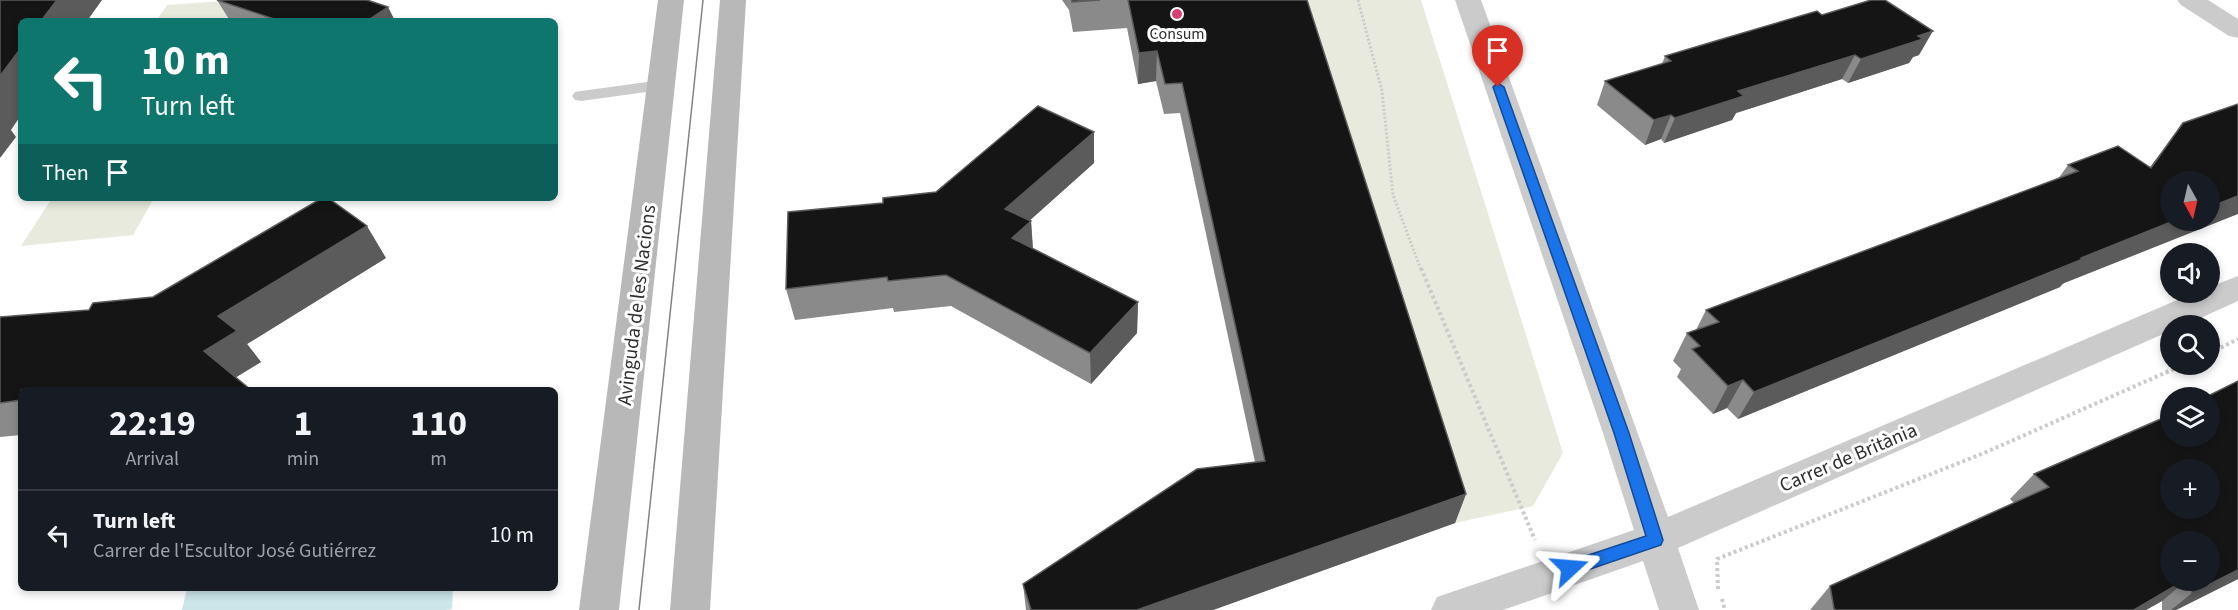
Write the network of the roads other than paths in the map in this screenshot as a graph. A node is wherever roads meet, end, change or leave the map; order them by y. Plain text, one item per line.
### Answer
1 (671, 0) edge
2 (733, 0) edge
3 (1468, 0) edge
4 (2190, 0) edge
5 (2238, 30) edge
6 (662, 85) junction
7 (581, 96) dead end
8 (2238, 288) edge
9 (1655, 540) junction
10 (599, 610) edge
11 (690, 610) edge
12 (1451, 610) edge
13 (1679, 610) edge

1 - 6 main road, Avinguda de les Nacions
2 - 11 main road
3 - 9 street
4 - 5 street
6 - 7 lane
6 - 10 main road, Avinguda de les Nacions
8 - 9 street, Carrer de Britània
9 - 12 street, Carrer de Britània
9 - 13 street

